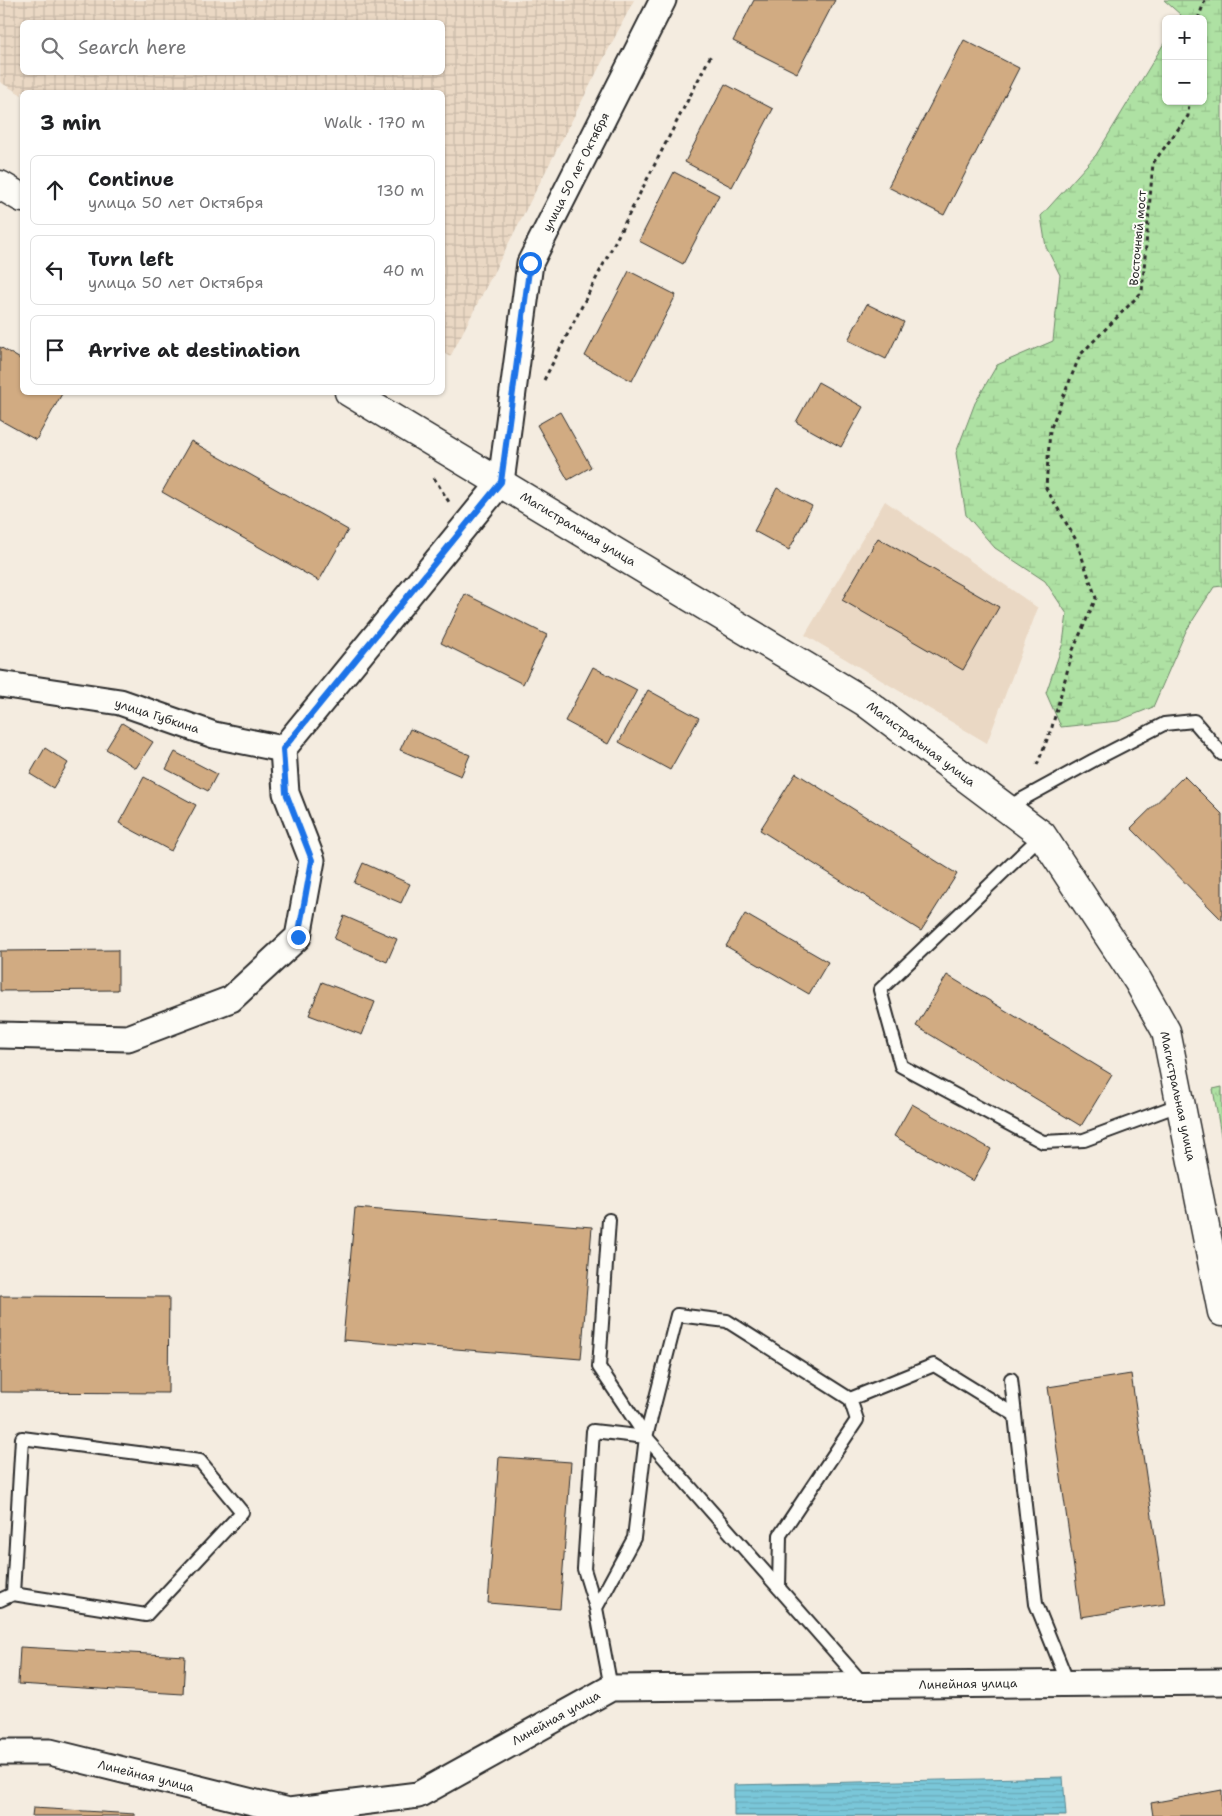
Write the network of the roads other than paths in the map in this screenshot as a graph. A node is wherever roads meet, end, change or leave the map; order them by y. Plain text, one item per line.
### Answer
1 (663, 0) edge
2 (0, 184) edge
3 (20, 197) edge
4 (354, 395) edge
5 (501, 482) junction
6 (0, 684) edge
7 (283, 749) junction
8 (1222, 754) edge
9 (1016, 802) junction
10 (1042, 835) junction
11 (0, 1035) edge
12 (1181, 1104) junction
13 (609, 1220) dead end
14 (1222, 1312) edge
15 (1011, 1379) dead end
16 (850, 1400) junction
17 (1015, 1416) junction
18 (646, 1437) junction
19 (779, 1588) junction
20 (13, 1594) junction
21 (0, 1600) edge
22 (596, 1608) junction
23 (1222, 1682) edge
24 (1068, 1683) junction
25 (864, 1686) junction
26 (611, 1688) junction
27 (0, 1752) edge

1 - 5 street, улица 50 лет Октября
2 - 3 main road
4 - 5 main road, Магистральная улица
5 - 7 street
5 - 9 main road, Магистральная улица
6 - 7 street, улица Губкина
7 - 11 street
8 - 9 lane
9 - 10 main road, Магистральная улица
10 - 12 main road, Магистральная улица
10 - 12 lane
12 - 14 main road, Магистральная улица
13 - 18 lane
15 - 17 lane
16 - 17 lane
16 - 18 lane
16 - 19 lane
17 - 24 lane
18 - 19 lane
18 - 22 lane
18 - 22 lane
19 - 25 lane
20 - 20 lane
20 - 21 lane
22 - 26 lane
23 - 24 street, Линейная улица
24 - 25 street, Линейная улица
25 - 26 street, Линейная улица
26 - 27 street, Линейная улица

